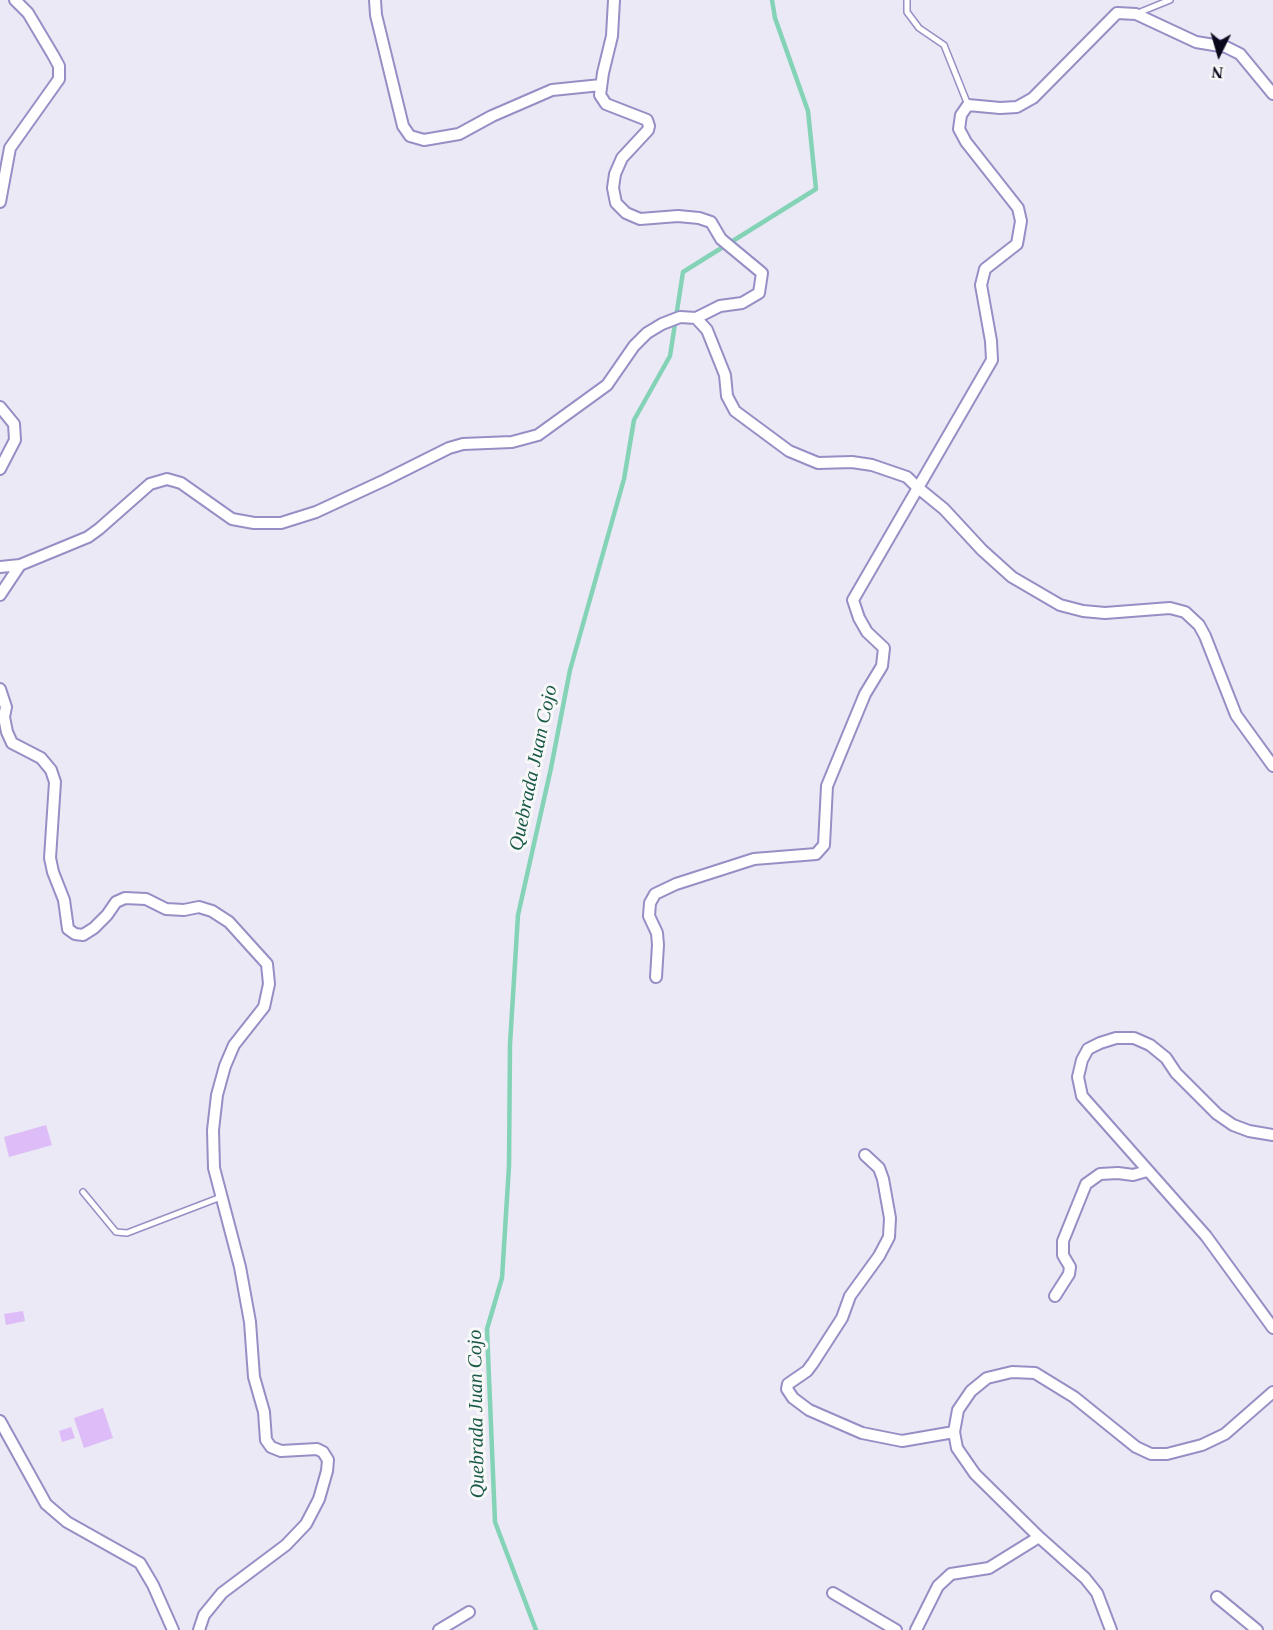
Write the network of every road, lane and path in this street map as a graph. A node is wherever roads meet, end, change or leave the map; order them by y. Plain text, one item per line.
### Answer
1 (15, 0) edge
2 (375, 0) edge
3 (614, 0) edge
4 (907, 0) edge
5 (1170, 0) edge
6 (1136, 14) junction
7 (601, 85) junction
8 (1273, 94) edge
9 (968, 105) junction
10 (0, 197) edge
11 (696, 318) junction
12 (0, 407) edge
13 (0, 469) edge
14 (917, 488) junction
15 (20, 565) junction
16 (0, 567) edge
17 (0, 595) edge
18 (0, 689) edge
19 (1273, 766) edge
20 (656, 977) dead end
21 (1273, 1135) edge
22 (865, 1155) dead end
23 (1147, 1171) junction
24 (83, 1192) dead end
25 (222, 1196) junction
26 (1055, 1296) dead end
27 (1273, 1328) edge
28 (1273, 1392) edge
29 (0, 1421) edge
30 (954, 1432) junction
31 (1040, 1537) junction
32 (833, 1593) dead end
33 (1217, 1597) dead end
34 (469, 1612) dead end
35 (173, 1630) edge
36 (199, 1630) edge
37 (439, 1630) edge
38 (896, 1630) edge
39 (916, 1630) edge
40 (1111, 1630) edge
41 (1257, 1630) edge

1 - 10 street
2 - 7 street
3 - 7 street
4 - 9 lane
5 - 6 lane
6 - 8 street
6 - 9 street
7 - 11 street
9 - 14 street
11 - 14 street
11 - 15 street
12 - 13 street
14 - 19 street
14 - 20 street
15 - 16 street
15 - 17 street
18 - 25 street
21 - 23 street
22 - 30 street
23 - 26 street
23 - 27 street
24 - 25 lane
25 - 36 street
28 - 30 street
29 - 35 street
30 - 31 street
31 - 39 street
31 - 40 street
32 - 38 street
33 - 41 street
34 - 37 street

